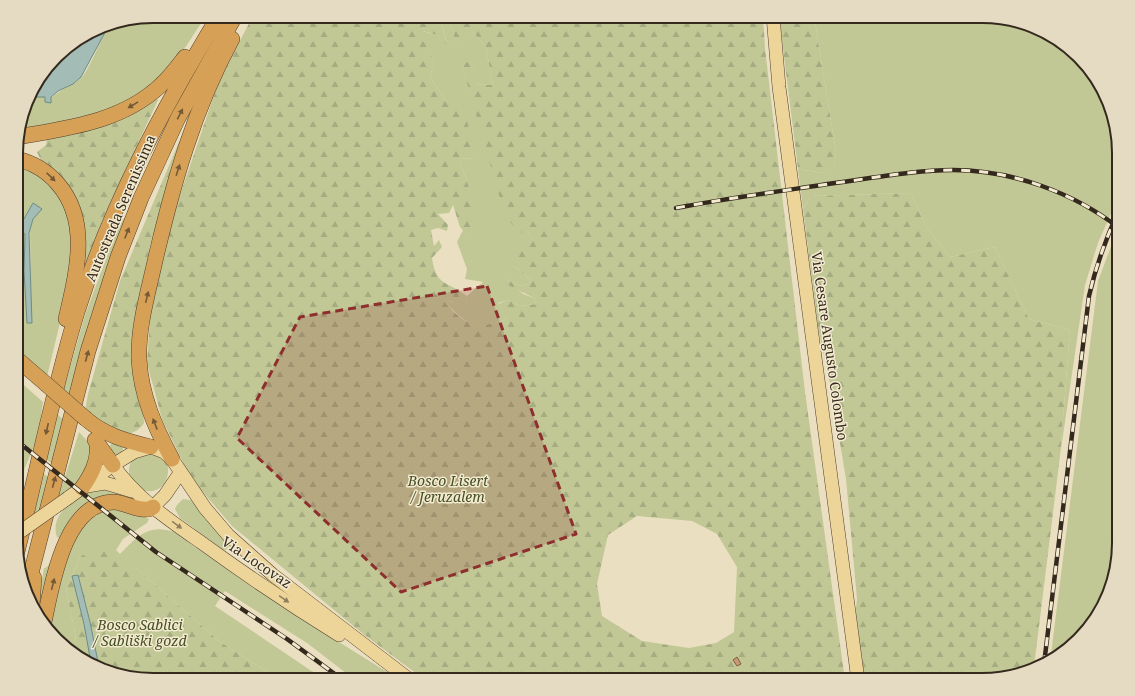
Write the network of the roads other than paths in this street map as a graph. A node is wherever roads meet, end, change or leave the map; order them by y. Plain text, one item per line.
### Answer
1 (211, 23) edge
2 (213, 23) edge
3 (231, 23) edge
4 (240, 23) edge
5 (774, 23) edge
6 (24, 136) edge
7 (23, 161) edge
8 (23, 364) edge
9 (23, 375) edge
10 (49, 386) junction
11 (84, 424) junction
12 (97, 442) junction
13 (152, 447) junction
14 (172, 459) junction
15 (113, 465) junction
16 (180, 473) junction
17 (82, 488) junction
18 (136, 493) junction
19 (153, 507) junction
20 (23, 521) edge
21 (23, 530) edge
22 (37, 547) junction
23 (26, 571) edge
24 (27, 574) edge
25 (30, 584) edge
26 (31, 588) edge
27 (33, 593) edge
28 (46, 616) edge
29 (397, 670) junction
30 (401, 673) edge
31 (857, 673) edge

1 -> 6 highway
2 - 10 highway, Autostrada Serenissima
22 -> 3 highway, Autostrada Serenissima
14 -> 4 highway
5 - 31 main road, Via Cesare Augusto Colombo
7 -> 10 highway
8 - 10 highway
9 - 10 highway
10 - 11 highway, bridge
10 -> 20 highway, Autostrada Serenissima
11 - 12 highway
11 - 13 highway
12 - 15 highway
12 - 17 highway
13 - 14 main road, Via Locovaz
13 - 15 main road
14 - 16 main road, Via Locovaz
15 - 17 main road
15 - 18 main road, Via Locovaz
16 - 19 main road
16 - 29 main road, Via Locovaz
17 - 18 main road
17 - 21 main road, bridge
18 - 19 main road, Via Locovaz
28 -> 19 highway
19 -> 29 main road, Via Locovaz
22 - 23 highway
22 - 24 highway
22 - 25 highway
22 - 26 highway
22 - 27 highway
29 - 30 main road, Via Locovaz

